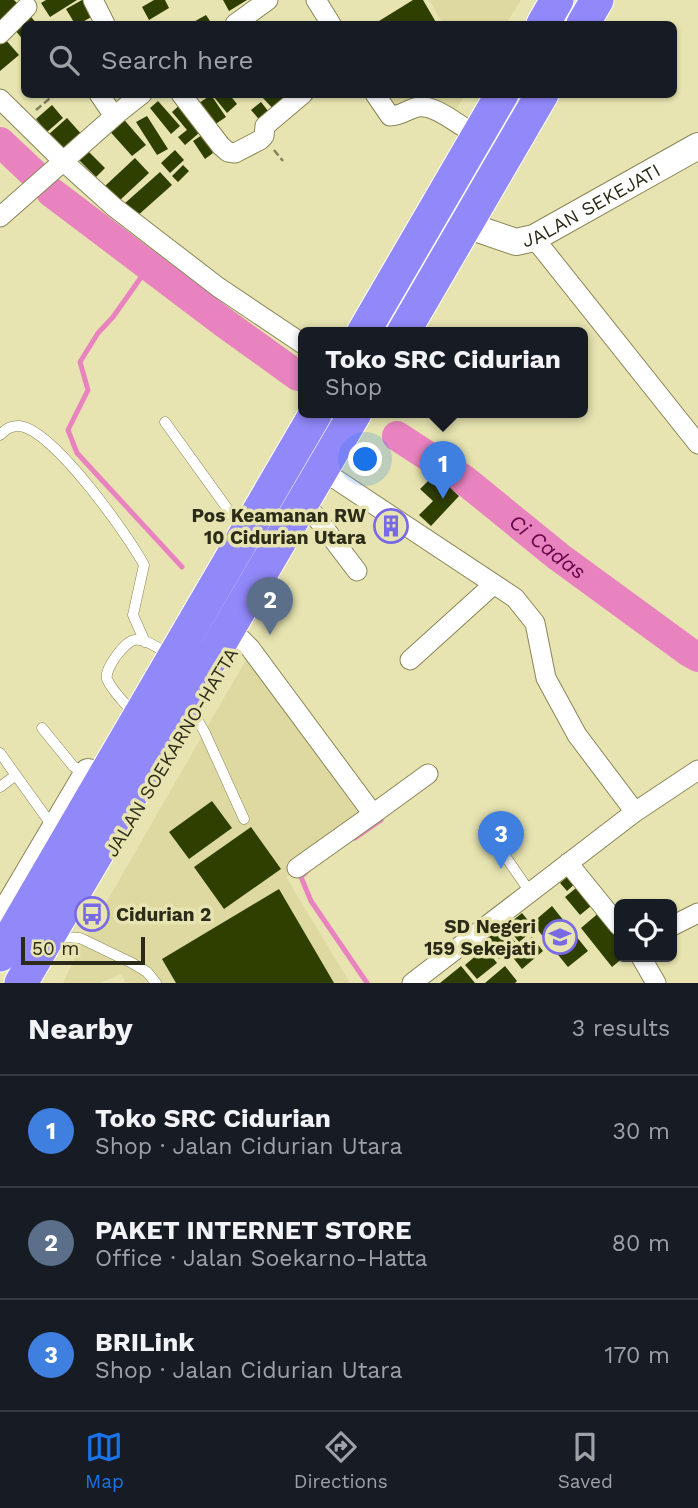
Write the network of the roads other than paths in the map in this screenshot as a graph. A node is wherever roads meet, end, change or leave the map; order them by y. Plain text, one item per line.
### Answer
1 (93, 0) edge
2 (268, 0) edge
3 (316, 0) edge
4 (543, 0) edge
5 (557, 0) edge
6 (597, 0) edge
7 (614, 0) edge
8 (27, 7) dead end
9 (104, 21) edge
10 (239, 21) edge
11 (329, 21) edge
12 (530, 21) edge
13 (545, 21) edge
14 (585, 21) edge
15 (602, 21) edge
16 (0, 34) edge
17 (102, 98) edge
18 (137, 98) edge
19 (184, 98) edge
20 (298, 98) edge
21 (378, 98) edge
22 (485, 98) edge
23 (500, 98) edge
24 (540, 98) edge
25 (557, 98) edge
26 (0, 99) edge
27 (114, 116) junction
28 (467, 129) junction
29 (698, 146) edge
30 (59, 166) junction
31 (0, 217) edge
32 (481, 230) junction
33 (534, 237) junction
34 (352, 327) edge
35 (366, 327) edge
36 (406, 327) edge
37 (423, 327) edge
38 (298, 341) edge
39 (299, 418) edge
40 (313, 418) edge
41 (366, 418) edge
42 (165, 422) dead end
43 (351, 431) edge
44 (0, 435) edge
45 (698, 444) edge
46 (334, 478) junction
47 (313, 513) junction
48 (237, 522) junction
49 (357, 571) dead end
50 (494, 584) junction
51 (239, 637) junction
52 (154, 646) junction
53 (410, 660) dead end
54 (128, 707) junction
55 (194, 713) junction
56 (42, 728) dead end
57 (0, 753) edge
58 (698, 770) edge
59 (428, 774) dead end
60 (16, 775) junction
61 (86, 776) junction
62 (0, 788) edge
63 (635, 812) junction
64 (373, 814) junction
65 (244, 819) dead end
66 (54, 829) junction
67 (503, 853) dead end
68 (568, 863) junction
69 (297, 868) dead end
70 (530, 892) junction
71 (698, 913) edge
72 (614, 920) edge
73 (0, 921) edge
74 (677, 924) edge
75 (61, 937) junction
76 (0, 955) edge
77 (644, 962) edge
78 (21, 983) edge
79 (34, 983) edge
80 (156, 983) edge
81 (412, 983) edge
82 (656, 983) edge

1 - 9 street
2 - 10 street
3 - 11 street
4 - 12 main road
5 - 13 highway
6 - 14 highway
7 - 15 main road
8 - 16 street
17 - 27 street
18 - 27 street
19 - 20 street
21 - 28 street
22 - 28 main road
23 - 35 highway
24 - 36 highway
25 - 32 main road
26 - 30 street
27 - 30 street
28 - 34 main road
29 - 33 main road, JALAN SEKEJATI
30 - 31 street
30 - 38 street
32 - 33 main road, JALAN SEKEJATI
32 - 37 main road
33 - 45 street
39 - 48 main road
40 - 76 highway
41 - 43 main road, JALAN SOEKARNO-HATTA
42 - 48 lane
43 - 46 main road, JALAN SOEKARNO-HATTA
43 - 78 highway, JALAN SOEKARNO-HATTA
44 - 52 lane
46 - 47 main road, JALAN SOEKARNO-HATTA
46 - 50 street
47 - 49 street
47 - 51 main road, JALAN SOEKARNO-HATTA
48 - 52 main road
50 - 53 street
50 - 63 street
51 - 55 main road, JALAN SOEKARNO-HATTA
51 - 64 street
52 - 54 main road
52 - 54 lane
54 - 61 main road
55 - 65 lane
55 - 75 main road, JALAN SOEKARNO-HATTA
56 - 61 lane
57 - 60 lane
58 - 63 street
59 - 64 street
60 - 62 lane
60 - 66 lane
61 - 66 main road
63 - 68 street
64 - 69 street
66 - 73 main road
67 - 70 lane
68 - 70 street
68 - 72 street
70 - 81 street
71 - 74 street
75 - 79 main road, JALAN SOEKARNO-HATTA
75 - 80 lane
77 - 82 street

